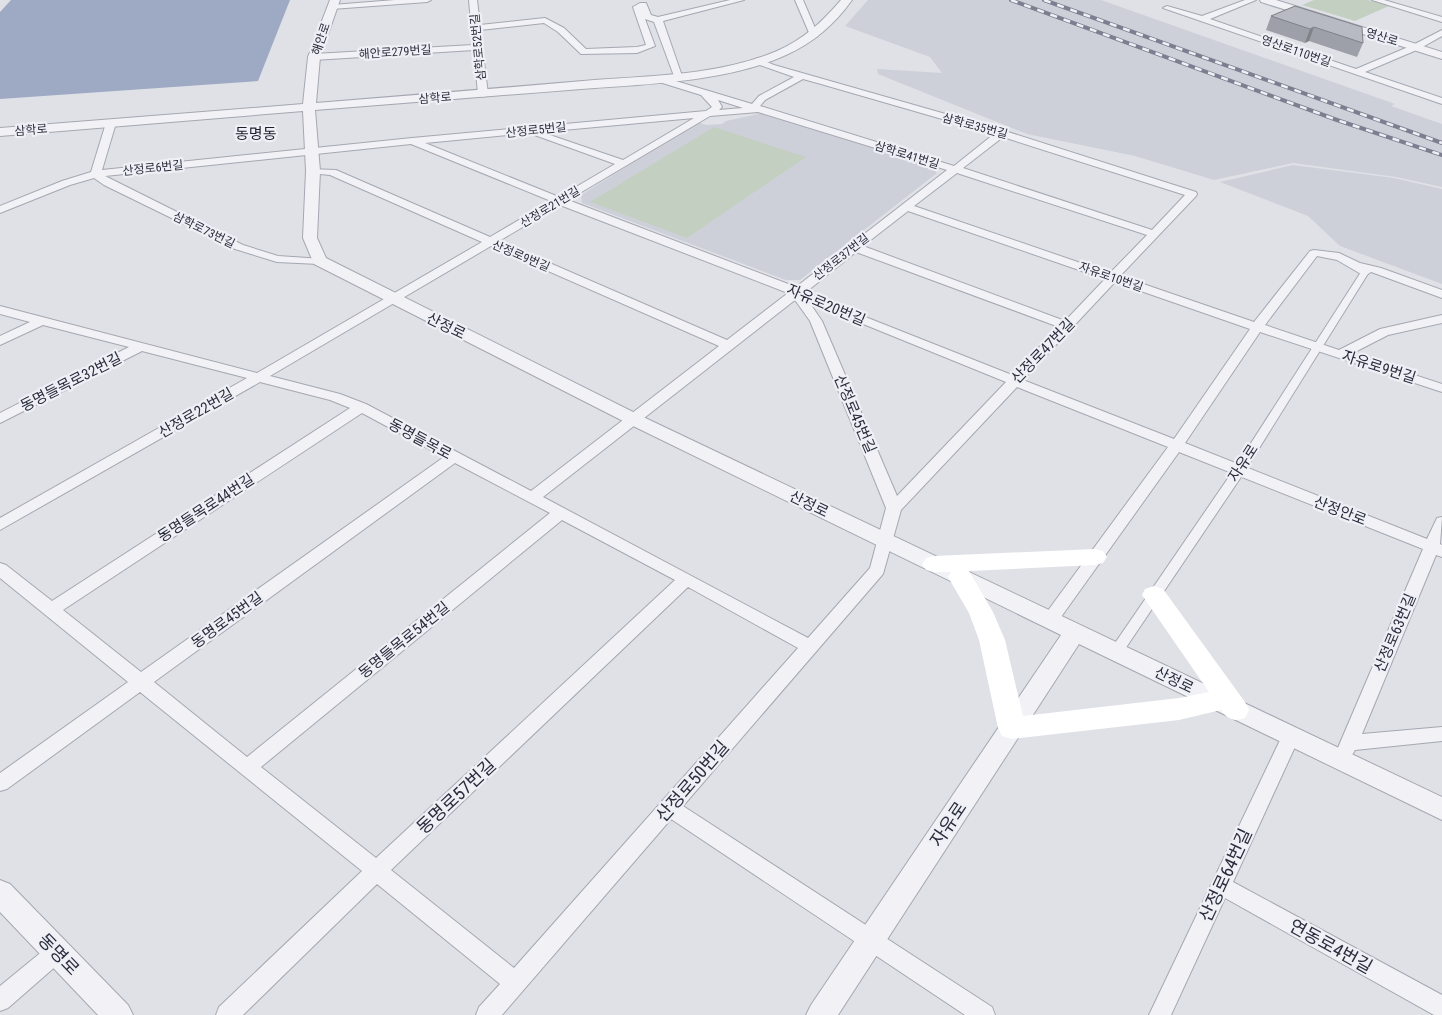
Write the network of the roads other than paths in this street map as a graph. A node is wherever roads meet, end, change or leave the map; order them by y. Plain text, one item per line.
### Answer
1 (426, 0) edge
2 (473, 0) edge
3 (740, 0) edge
4 (799, 0) edge
5 (847, 0) edge
6 (1252, 0) edge
7 (1265, 0) edge
8 (1376, 0) edge
9 (334, 3) edge
10 (642, 3) edge
11 (1167, 8) dead end
12 (1202, 19) junction
13 (658, 20) junction
14 (1442, 20) edge
15 (475, 28) junction
16 (1442, 33) edge
17 (814, 35) junction
18 (477, 47) junction
19 (1416, 48) junction
20 (1442, 56) edge
21 (314, 58) junction
22 (757, 61) junction
23 (714, 71) junction
24 (1356, 72) junction
25 (678, 76) junction
26 (802, 76) junction
27 (659, 79) junction
28 (483, 94) junction
29 (704, 94) junction
30 (1442, 100) edge
31 (309, 108) junction
32 (758, 108) junction
33 (707, 113) junction
34 (111, 123) junction
35 (529, 131) junction
36 (0, 132) edge
37 (1002, 133) junction
38 (412, 141) junction
39 (312, 151) junction
40 (623, 163) junction
41 (954, 170) junction
42 (313, 171) junction
43 (96, 174) junction
44 (1192, 194) joint
45 (560, 201) junction
46 (906, 207) junction
47 (0, 210) edge
48 (1154, 234) junction
49 (490, 242) junction
50 (854, 247) junction
51 (319, 261) junction
52 (1361, 269) junction
53 (1113, 278) junction
54 (797, 292) junction
55 (1442, 294) edge
56 (392, 299) junction
57 (0, 310) edge
58 (1442, 319) edge
59 (41, 321) junction
60 (1067, 326) junction
61 (1257, 327) junction
62 (0, 341) edge
63 (728, 345) junction
64 (142, 346) junction
65 (1316, 347) junction
66 (1340, 354) junction
67 (259, 377) junction
68 (1014, 381) junction
69 (1442, 388) edge
70 (360, 408) junction
71 (0, 419) edge
72 (633, 419) junction
73 (1176, 446) junction
74 (454, 457) junction
75 (1239, 471) junction
76 (532, 498) junction
77 (894, 508) junction
78 (560, 512) junction
79 (1442, 522) edge
80 (0, 525) edge
81 (884, 540) junction
82 (1436, 549) edge
83 (1095, 557) junction
84 (934, 564) junction
85 (0, 569) edge
86 (960, 576) junction
87 (686, 579) junction
88 (1154, 596) junction
89 (51, 610) junction
90 (1050, 620) junction
91 (1074, 632) junction
92 (810, 647) junction
93 (1116, 652) junction
94 (141, 682) junction
95 (1226, 705) junction
96 (1012, 728) junction
97 (1442, 734) edge
98 (1291, 736) junction
99 (1345, 752) junction
100 (248, 768) junction
101 (0, 783) edge
102 (669, 807) junction
103 (1442, 809) edge
104 (376, 871) junction
105 (1220, 886) junction
106 (0, 893) edge
107 (871, 940) junction
108 (57, 952) junction
109 (515, 982) junction
110 (0, 1000) edge
111 (1442, 1007) edge
112 (118, 1015) edge
113 (227, 1015) edge
114 (487, 1015) edge
115 (821, 1015) edge
116 (984, 1015) edge
117 (1160, 1015) edge

1 - 9 street
2 - 15 street, 삼학로52번길
3 - 13 street
4 - 17 street
5 - 17 street, 삼학로
6 - 12 street
7 - 19 street, 영산로
8 - 14 street
9 - 21 street, 해안로
10 - 13 street
10 - 15 street
11 - 12 street, 영산로110번길
12 - 24 street, 영산로110번길
13 - 25 street
15 - 18 street, 삼학로52번길
16 - 19 street
17 - 22 street, 삼학로
18 - 21 street, 해안로279번길
18 - 28 street, 삼학로52번길
19 - 20 street, 영산로
19 - 24 street
21 - 31 street, 해안로
22 - 23 street, 삼학로
22 - 26 street, 삼학로35번길
23 - 25 street, 삼학로
23 - 29 street
24 - 30 street, 영산로110번길
25 - 27 street, 삼학로
26 - 32 street
26 - 37 street, 삼학로35번길
27 - 28 street, 삼학로
27 - 29 street, 삼학로41번길
28 - 31 street, 삼학로
29 - 32 street, 삼학로41번길
29 - 33 street
31 - 34 street, 삼학로
31 - 39 street
32 - 33 street, 산정로5번길
32 - 41 street, 삼학로41번길
33 - 35 street, 산정로5번길
33 - 40 street, 산정로21번길
34 - 36 street, 삼학로
34 - 43 street
35 - 38 street, 산정로5번길
35 - 40 street
37 - 41 street, 산정로37번길
37 - 44 street, 삼학로35번길
38 - 39 street, 산정로5번길
38 - 45 street, 자유로20번길
39 - 42 street
39 - 43 street, 산정로6번길
40 - 45 street, 산정로21번길
41 - 46 street, 산정로37번길
41 - 48 street, 삼학로41번길
42 - 49 street, 산정로9번길
42 - 51 street
43 - 47 street, 산정로6번길
43 - 51 street, 삼학로73번길
44 - 48 street, 산정로47번길
45 - 49 street, 산정로21번길
45 - 54 street, 자유로20번길
46 - 50 street, 산정로37번길
46 - 53 street, 자유로10번길
48 - 53 street, 산정로47번길
49 - 56 street, 산정로21번길
49 - 63 street, 산정로9번길
50 - 54 street, 산정로37번길
50 - 60 street
51 - 56 street, 산정로
52 - 55 street
52 - 61 street
52 - 65 street, 자유로
53 - 60 street, 산정로47번길
53 - 61 street, 자유로10번길
54 - 63 street, 산정로37번길
54 - 68 street, 자유로20번길
54 - 77 street, 산정로45번길
56 - 67 street, 산정로22번길
56 - 72 street, 산정로
57 - 59 street, 동명들목로
58 - 66 street
59 - 62 street
59 - 64 street, 동명들목로
60 - 68 street, 산정로47번길
61 - 65 street, 자유로10번길
61 - 73 street
63 - 72 street, 산정로37번길
64 - 67 street, 동명들목로
64 - 71 street, 동명들목로32번길
65 - 66 street, 자유로9번길
65 - 75 street, 자유로
66 - 69 street, 자유로9번길
67 - 70 street, 동명들목로
67 - 80 street, 산정로22번길
68 - 73 street, 자유로20번길
68 - 77 street, 산정로47번길
70 - 74 street, 동명들목로
70 - 89 street, 동명들목로44번길
72 - 76 street, 산정로37번길
72 - 81 street, 산정로
73 - 75 street, 자유로20번길
73 - 83 street
74 - 76 street, 동명들목로
74 - 94 street, 동명로45번길
75 - 82 street, 산정안로
75 - 88 street, 자유로
76 - 78 street, 동명들목로
77 - 81 street
78 - 87 street, 동명들목로
78 - 100 street, 동명들목로54번길
79 - 82 street, 산정로63번길
81 - 84 street, 산정로
81 - 92 street, 산정로50번길
82 - 99 street, 산정로63번길
83 - 84 main road
83 - 90 street
84 - 86 street, 산정로
85 - 89 street
86 - 90 street, 산정로
86 - 96 main road
87 - 92 street, 동명들목로
87 - 104 street, 동명로57번길
88 - 93 street, 자유로
88 - 95 main road
89 - 94 street
90 - 91 street, 산정로
91 - 93 street, 산정로
91 - 96 street, 자유로
92 - 102 street, 산정로50번길
93 - 95 street, 산정로
94 - 100 street
94 - 101 street, 동명로45번길
95 - 96 main road
95 - 98 street, 산정로
96 - 107 street, 자유로
97 - 99 street
98 - 99 street, 산정로
98 - 105 street, 산정로64번길
99 - 103 street, 산정로
100 - 104 street
102 - 107 street
102 - 109 street, 산정로50번길
104 - 109 street
104 - 113 street, 동명로57번길
105 - 111 street, 연동로4번길
105 - 117 street, 산정로64번길
106 - 108 street, 동명로
107 - 115 street, 자유로
107 - 116 street
108 - 110 street
108 - 112 street, 동명로
109 - 114 street, 산정로50번길

